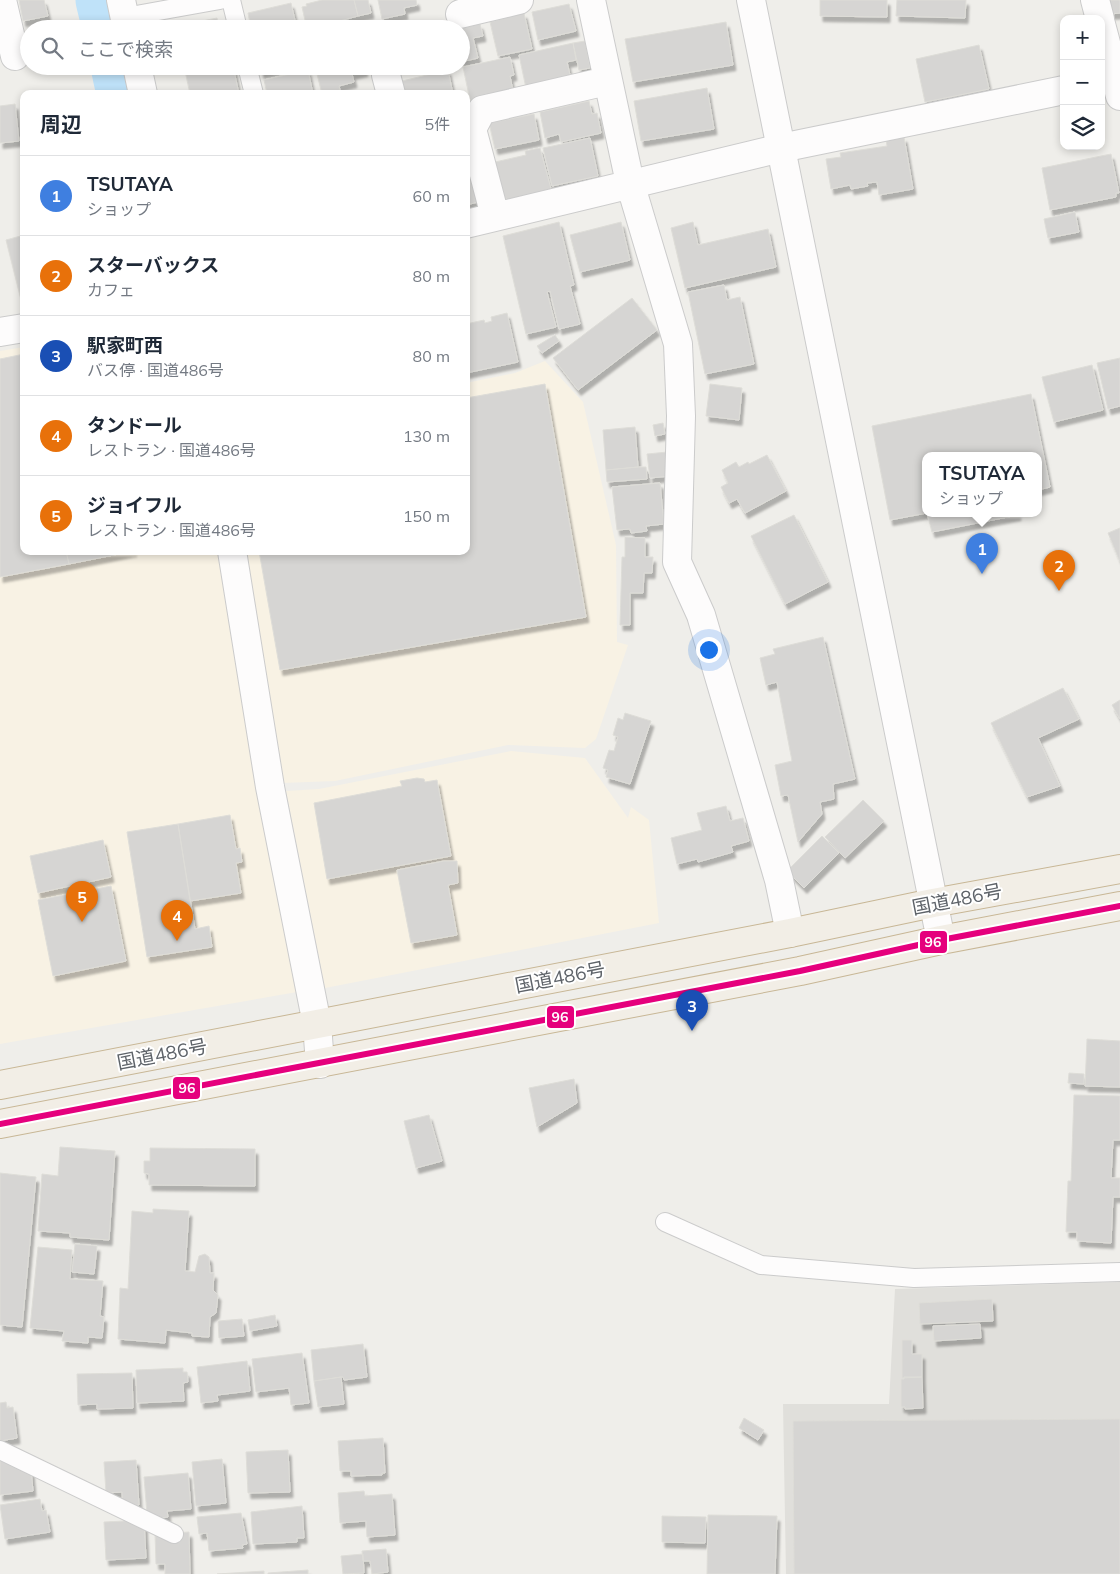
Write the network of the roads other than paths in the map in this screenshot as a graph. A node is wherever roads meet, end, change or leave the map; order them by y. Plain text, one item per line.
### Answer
1 (2, 0) edge
2 (220, 0) edge
3 (231, 0) edge
4 (519, 0) edge
5 (592, 0) edge
6 (751, 0) edge
7 (1095, 0) edge
8 (460, 14) dead end
9 (124, 15) edge
10 (1099, 15) edge
11 (236, 20) edge
12 (1105, 42) edge
13 (15, 56) dead end
14 (138, 75) edge
15 (249, 75) edge
16 (607, 81) junction
17 (1114, 84) edge
18 (142, 90) edge
19 (253, 90) edge
20 (1060, 91) edge
21 (781, 148) junction
22 (630, 183) junction
23 (494, 216) junction
24 (470, 223) edge
25 (20, 329) edge
26 (0, 332) edge
27 (233, 555) edge
28 (1120, 869) edge
29 (933, 903) junction
30 (1120, 906) edge
31 (790, 933) junction
32 (941, 940) junction
33 (317, 1024) junction
34 (320, 1064) junction
35 (0, 1085) edge
36 (0, 1124) edge
37 (664, 1222) dead end
38 (1120, 1272) edge
39 (0, 1450) edge
40 (174, 1534) dead end

1 - 13 street
2 - 9 lane
3 - 11 lane
4 - 8 street
5 - 16 street
6 - 21 street
7 - 10 street
12 - 17 street
14 - 18 street
15 - 19 lane
16 - 22 street
16 - 23 street
20 - 21 street
21 - 22 street
21 - 29 street
22 - 23 street
22 - 31 street
23 - 24 street
25 - 26 street
27 - 33 street
28 - 29 highway, 国道486号
29 - 31 highway, 国道486号
29 - 32 street
30 - 32 highway, 国道486号
31 - 33 highway, 国道486号
32 - 34 highway, 国道486号
33 - 34 street
33 - 35 highway, 国道486号
34 - 36 highway, 国道486号
37 - 38 lane
39 - 40 lane

